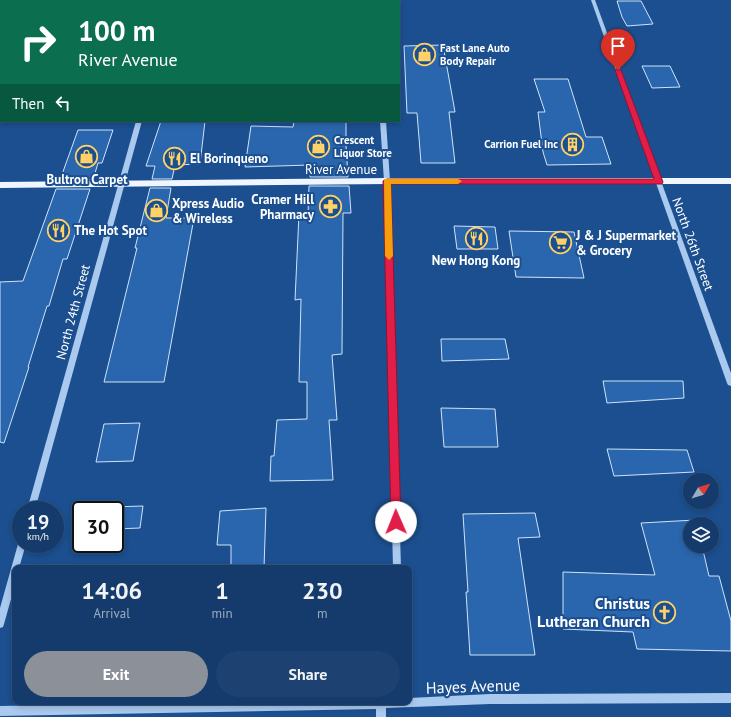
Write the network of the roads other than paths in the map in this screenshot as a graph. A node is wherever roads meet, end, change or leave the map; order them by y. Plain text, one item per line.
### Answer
1 (593, 0) edge
2 (139, 122) edge
3 (383, 122) edge
4 (387, 181) junction
5 (731, 181) edge
6 (659, 182) junction
7 (122, 183) junction
8 (0, 185) edge
9 (731, 383) edge
10 (34, 501) edge
11 (19, 553) edge
12 (16, 565) edge
13 (397, 565) edge
14 (12, 580) edge
15 (0, 624) edge
16 (731, 698) edge
17 (412, 703) edge
18 (326, 705) edge
19 (380, 705) edge
20 (0, 711) edge
21 (380, 717) edge

1 - 6 street, North 26th Street
2 - 7 street, North 24th Street
3 - 4 street
4 - 6 main road, River Avenue
4 - 7 main road, River Avenue
4 - 13 street
5 - 6 main road, River Avenue
6 - 9 street, North 26th Street
7 - 8 main road, River Avenue
7 - 10 street, North 24th Street
11 - 12 street
14 - 15 street
16 - 17 street, Hayes Avenue
18 - 20 street, Hayes Avenue
19 - 21 street

